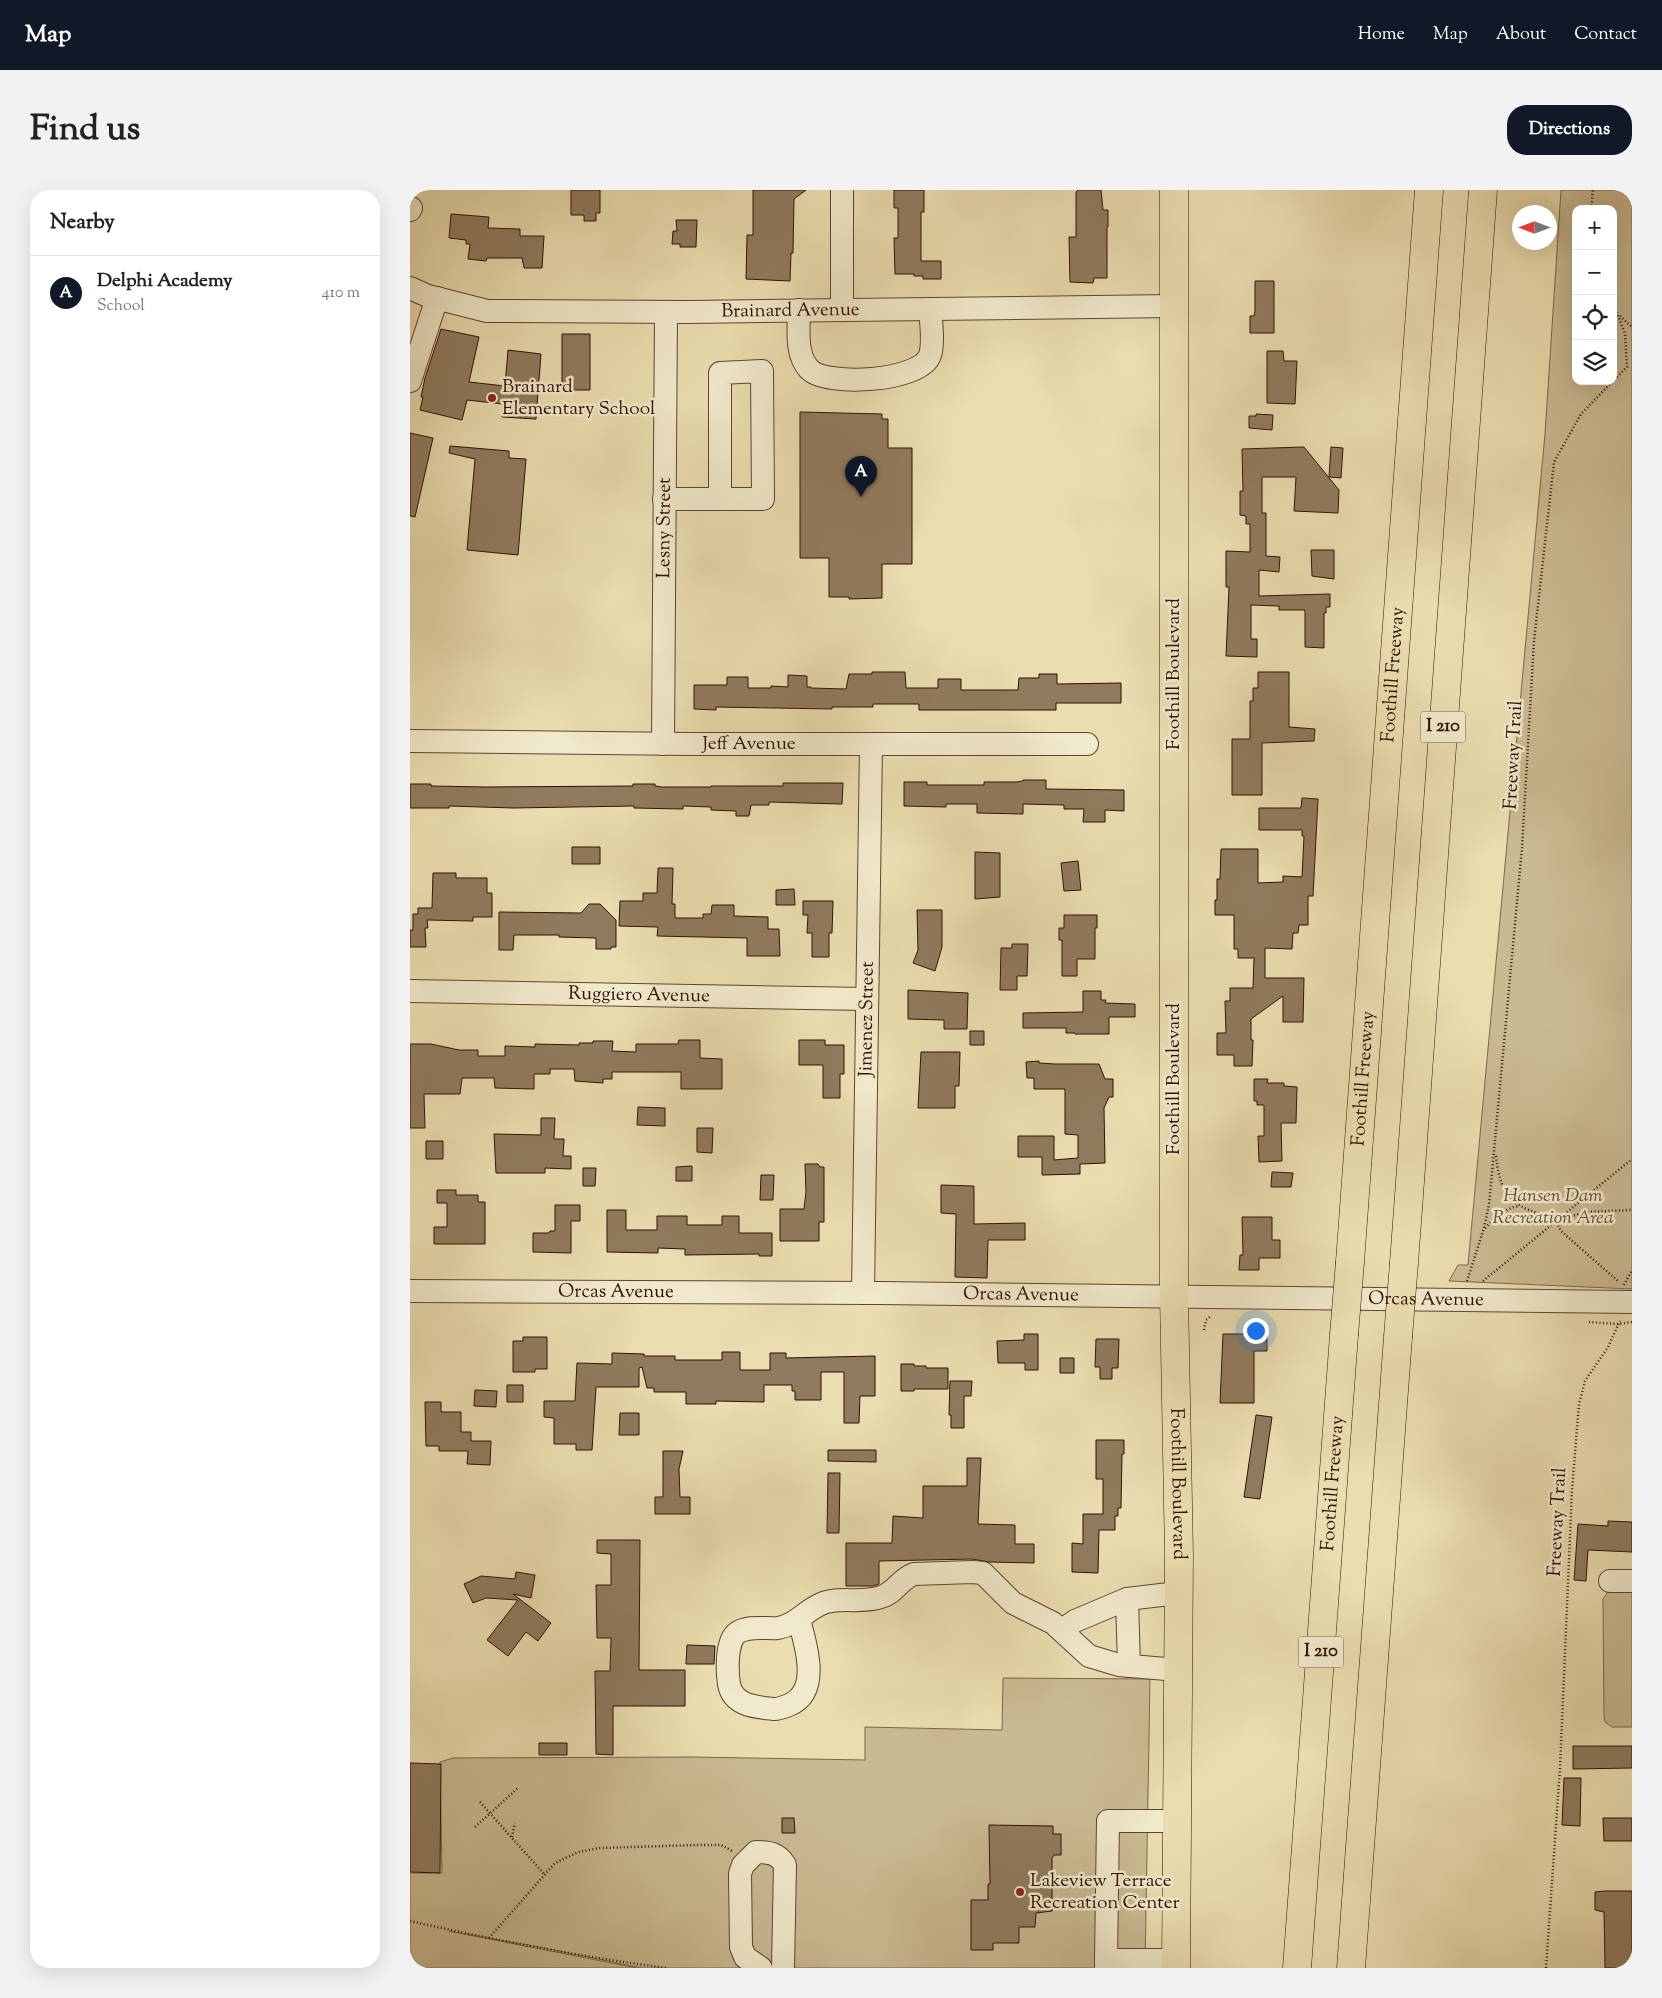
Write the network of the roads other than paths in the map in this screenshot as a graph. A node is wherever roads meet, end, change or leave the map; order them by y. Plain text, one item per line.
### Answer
1 (842, 190) edge
2 (1174, 190) edge
3 (1429, 190) edge
4 (1483, 190) edge
5 (410, 288) edge
6 (437, 298) junction
7 (1173, 306) junction
8 (930, 309) junction
9 (799, 310) junction
10 (842, 310) junction
11 (666, 312) junction
12 (418, 329) edge
13 (410, 381) edge
14 (720, 498) junction
15 (664, 499) junction
16 (410, 742) edge
17 (663, 744) junction
18 (1087, 744) dead end
19 (871, 745) junction
20 (410, 991) edge
21 (867, 999) junction
22 (410, 1291) edge
23 (863, 1293) junction
24 (1174, 1296) junction
25 (1626, 1298) edge
26 (1178, 1592) junction
27 (1127, 1599) junction
28 (799, 1620) junction
29 (1062, 1630) junction
30 (1129, 1666) junction
31 (1178, 1670) junction
32 (1177, 1821) junction
33 (1106, 1964) edge
34 (1176, 1964) edge
35 (761, 1968) edge
36 (783, 1968) edge
37 (1297, 1968) edge
38 (1351, 1968) edge

1 - 10 street
2 - 7 main road, Foothill Boulevard
3 - 37 main road, Foothill Freeway / I 210, bridge
4 - 38 main road, I 210, bridge
5 - 6 street, Brainard Avenue
6 - 11 street, Brainard Avenue
6 - 12 street
7 - 8 street, Brainard Avenue
7 - 24 main road, Foothill Boulevard
8 - 9 street
8 - 10 street, Brainard Avenue
9 - 10 street, Brainard Avenue
9 - 11 street, Brainard Avenue
11 - 15 street, Lesny Street
12 - 13 street
14 - 14 street
14 - 15 street
15 - 17 street, Lesny Street
16 - 17 street, Jeff Avenue
17 - 19 street, Jeff Avenue
18 - 19 street, Jeff Avenue
19 - 21 street, Jimenez Street
20 - 21 street, Ruggiero Avenue
21 - 23 street, Jimenez Street
22 - 23 street, Orcas Avenue
23 - 24 street, Orcas Avenue
24 - 25 street, Orcas Avenue
24 - 26 main road, Foothill Boulevard
26 - 27 street
26 - 31 main road, Foothill Boulevard
27 - 29 street
27 - 30 street
28 - 28 street
28 - 29 street
29 - 30 street
30 - 31 street
31 - 32 main road, Foothill Boulevard
32 - 33 street
32 - 34 main road, Foothill Boulevard
33 - 34 street
35 - 36 street

